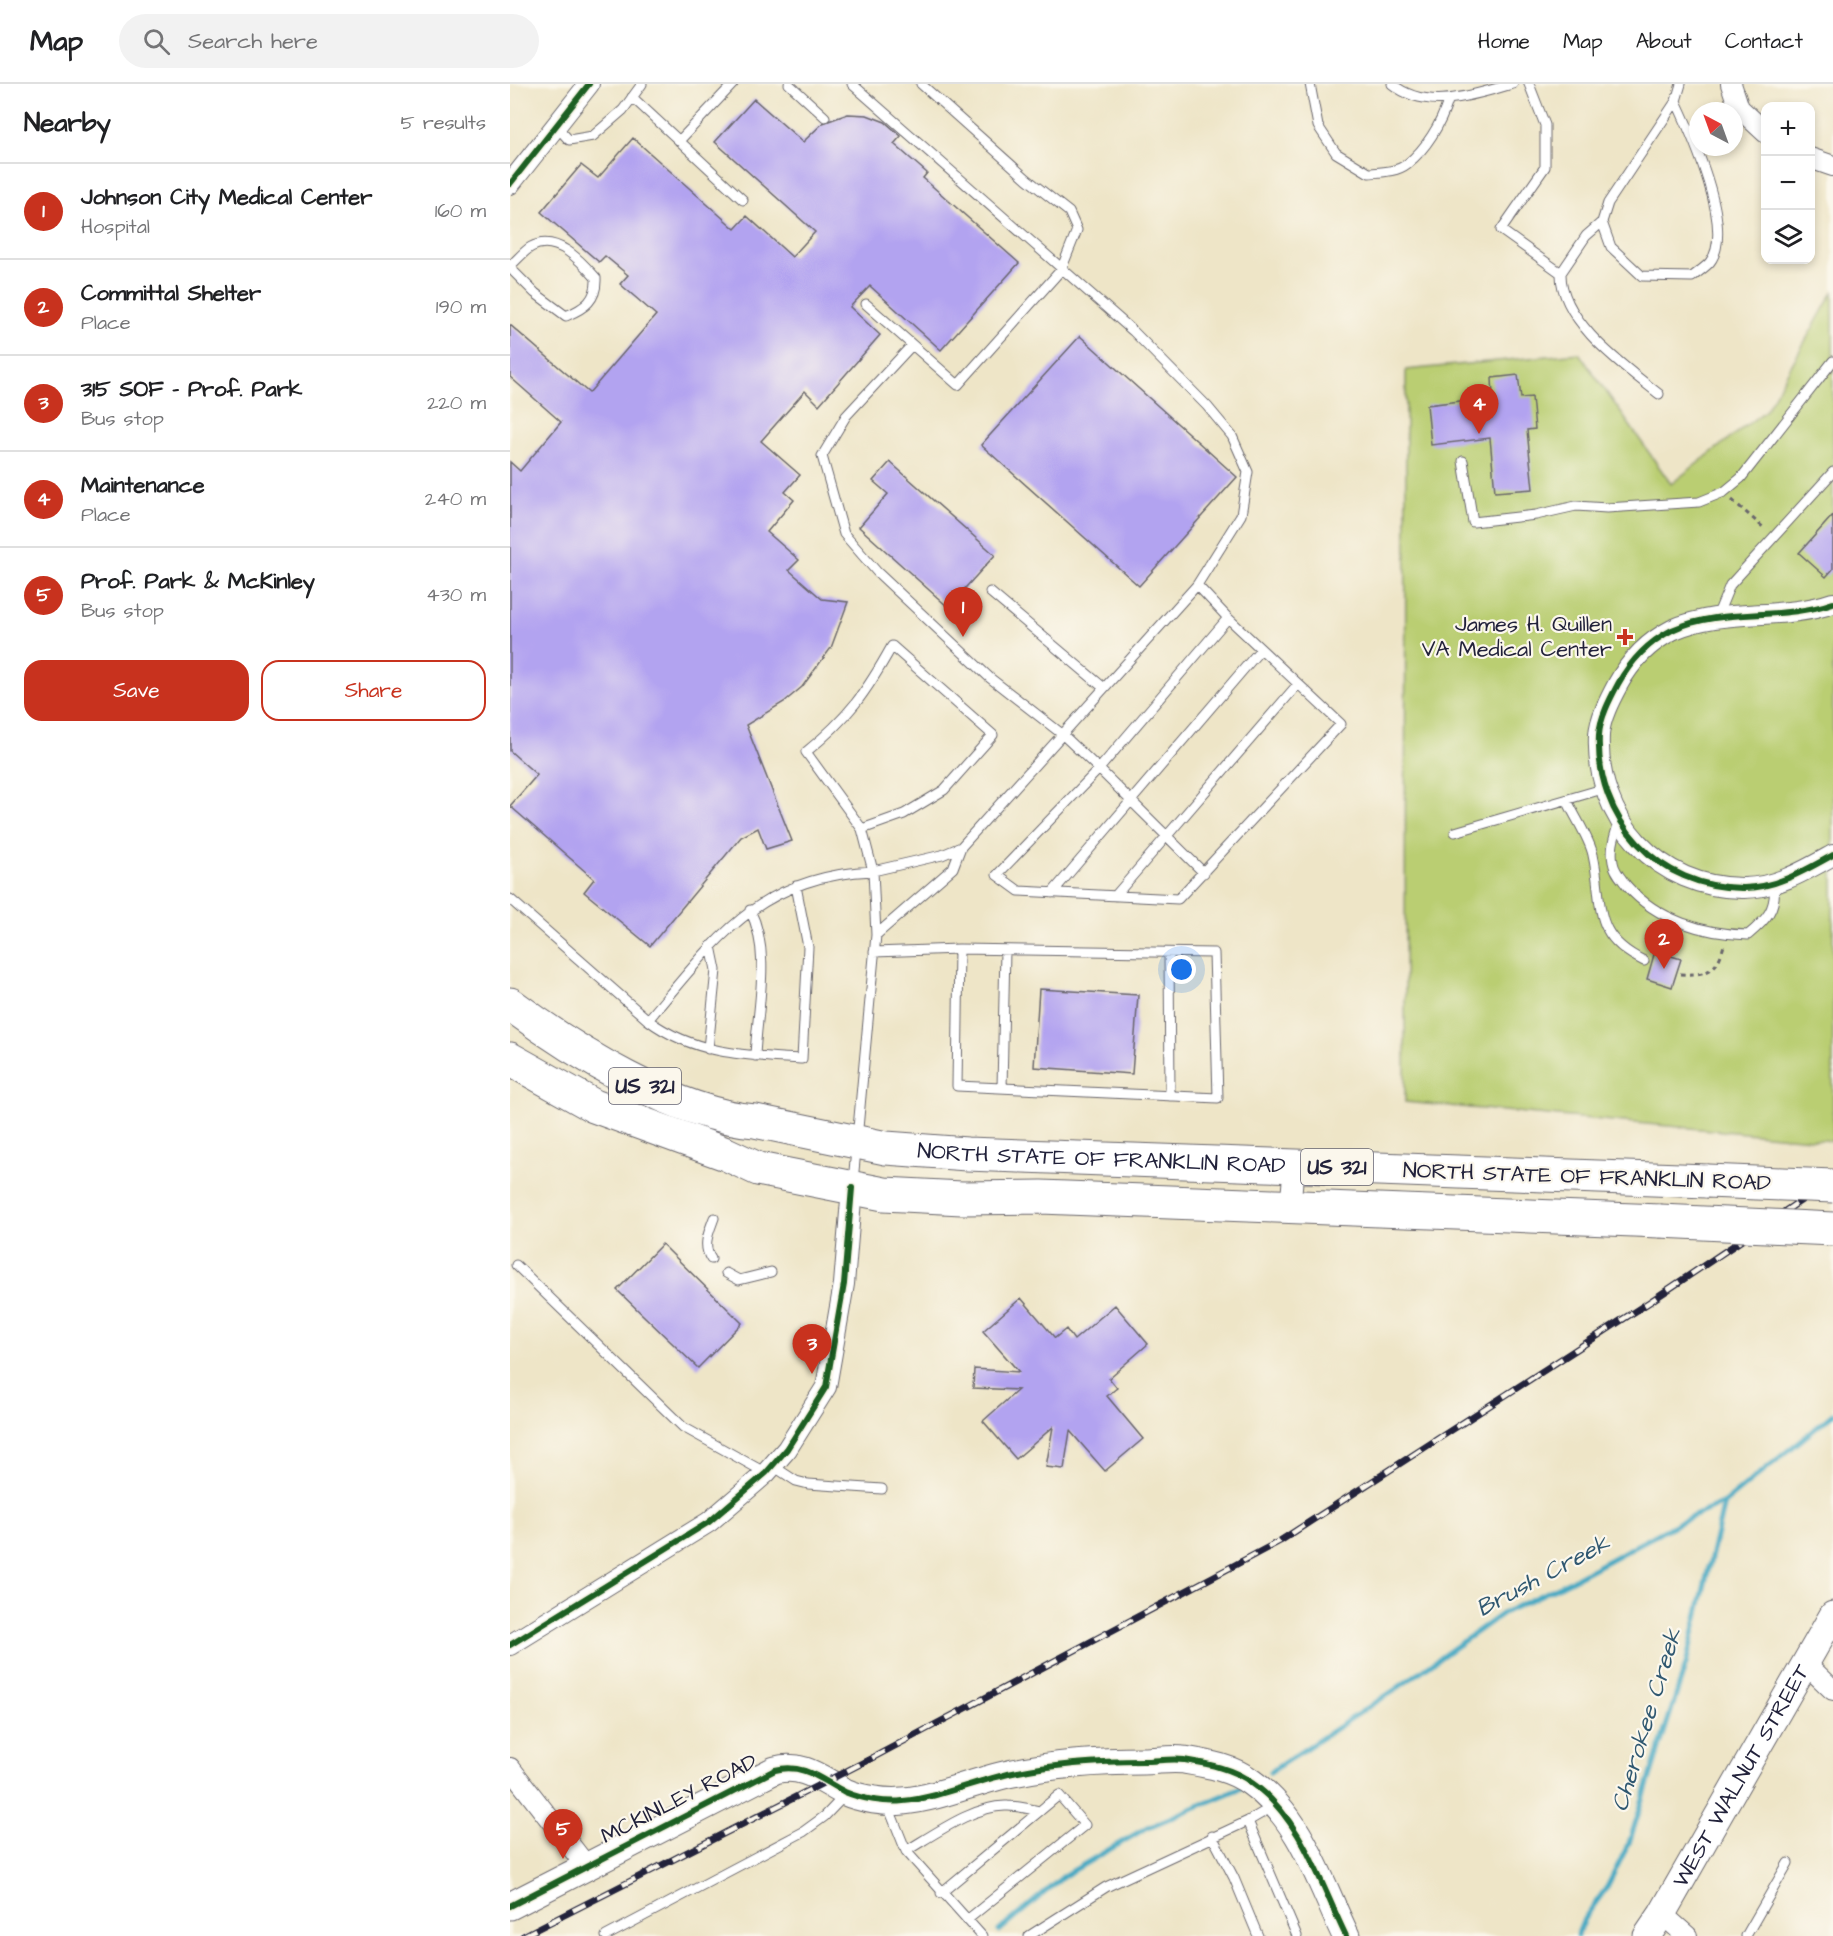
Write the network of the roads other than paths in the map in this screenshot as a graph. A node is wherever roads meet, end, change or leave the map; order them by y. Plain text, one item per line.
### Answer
1 (642, 84) edge
2 (733, 84) edge
3 (789, 84) edge
4 (852, 84) edge
5 (921, 84) edge
6 (1310, 84) edge
7 (1392, 84) edge
8 (1513, 84) edge
9 (1529, 84) edge
10 (1681, 84) edge
11 (1731, 84) edge
12 (585, 89) edge
13 (632, 97) junction
14 (1448, 101) junction
15 (1676, 101) junction
16 (825, 117) dead end
17 (556, 126) junction
18 (1761, 128) edge
19 (679, 141) junction
20 (1815, 160) edge
21 (1833, 166) edge
22 (510, 184) edge
23 (743, 200) dead end
24 (1602, 222) junction
25 (510, 267) edge
26 (1061, 270) junction
27 (1561, 273) junction
28 (866, 304) dead end
29 (912, 345) junction
30 (1833, 362) edge
31 (1659, 394) dead end
32 (1463, 461) dead end
33 (1833, 472) edge
34 (1197, 585) junction
35 (990, 592) dead end
36 (1833, 603) edge
37 (1228, 618) junction
38 (1716, 619) junction
39 (1261, 649) junction
40 (1298, 684) junction
41 (1104, 688) junction
42 (1062, 734) junction
43 (1099, 769) junction
44 (1606, 788) junction
45 (1567, 800) junction
46 (1131, 801) junction
47 (1620, 819) junction
48 (862, 829) junction
49 (1455, 832) dead end
50 (1167, 837) junction
51 (961, 847) junction
52 (1833, 855) edge
53 (873, 871) junction
54 (1204, 873) junction
55 (1774, 884) junction
56 (796, 886) junction
57 (1052, 893) junction
58 (1115, 896) junction
59 (510, 899) edge
60 (750, 910) junction
61 (876, 935) junction
62 (711, 946) junction
63 (959, 949) junction
64 (1005, 950) junction
65 (874, 952) junction
66 (1169, 953) junction
67 (1644, 961) dead end
68 (510, 1004) edge
69 (648, 1020) junction
70 (708, 1049) junction
71 (755, 1056) junction
72 (510, 1059) edge
73 (1002, 1088) junction
74 (1170, 1096) junction
75 (857, 1143) junction
76 (1294, 1166) junction
77 (1833, 1186) edge
78 (852, 1188) junction
79 (1290, 1208) junction
80 (714, 1218) dead end
81 (1833, 1228) edge
82 (711, 1259) dead end
83 (516, 1265) dead end
84 (771, 1272) dead end
85 (726, 1273) dead end
86 (769, 1469) junction
87 (882, 1489) dead end
88 (1833, 1615) edge
89 (510, 1645) edge
90 (1804, 1662) junction
91 (1833, 1690) edge
92 (510, 1768) edge
93 (847, 1793) junction
94 (886, 1800) junction
95 (1276, 1804) junction
96 (1040, 1811) junction
97 (1248, 1821) junction
98 (1212, 1836) junction
99 (906, 1851) junction
100 (1788, 1863) dead end
101 (587, 1867) junction
102 (941, 1893) junction
103 (510, 1906) edge
104 (1662, 1914) junction
105 (967, 1920) junction
106 (606, 1936) edge
107 (982, 1936) edge
108 (1029, 1936) edge
109 (1258, 1936) edge
110 (1297, 1936) edge
111 (1346, 1936) edge
112 (1647, 1936) edge
113 (1687, 1936) edge
114 (1746, 1936) edge

1 - 13 lane
2 - 19 lane
3 - 16 lane
4 - 26 lane
5 - 26 lane
6 - 14 lane
7 - 14 lane
8 - 14 lane
9 - 27 lane
10 - 15 lane
11 - 18 street
12 - 17 street
13 - 17 lane
13 - 19 lane
15 - 24 lane
15 - 24 lane
17 - 22 street
19 - 23 lane
20 - 21 street
24 - 27 lane
25 - 25 lane
26 - 29 lane
26 - 34 lane
27 - 31 lane
28 - 29 lane
29 - 42 lane
30 - 32 lane
33 - 38 lane
34 - 37 lane
34 - 41 lane
35 - 41 lane
36 - 38 street
37 - 39 lane
37 - 43 lane
38 - 44 street
39 - 40 lane
39 - 46 lane
40 - 50 lane
40 - 54 lane
41 - 42 lane
42 - 43 lane
42 - 51 lane
43 - 46 lane
43 - 57 lane
44 - 45 lane
44 - 47 street
45 - 49 lane
45 - 67 lane
46 - 50 lane
46 - 57 lane
47 - 55 street
47 - 55 lane
48 - 48 lane
48 - 53 lane
50 - 54 lane
50 - 58 lane
51 - 53 lane
51 - 61 lane
52 - 55 street
53 - 56 lane
53 - 61 lane
54 - 58 lane
56 - 60 lane
56 - 71 lane
57 - 58 lane
59 - 69 lane
60 - 62 lane
60 - 71 lane
61 - 65 lane
62 - 69 lane
62 - 70 lane
63 - 64 lane
63 - 65 lane
63 - 73 lane
64 - 66 lane
64 - 73 lane
65 - 75 lane
66 - 74 lane
66 - 74 lane
68 - 75 highway, NORTH STATE OF FRANKLIN ROAD / US 321
69 - 70 lane
70 - 71 lane
72 - 78 highway, NORTH STATE OF FRANKLIN ROAD / US 321
73 - 74 lane
75 - 76 highway, NORTH STATE OF FRANKLIN ROAD / US 321
75 - 78 lane
76 - 77 highway, NORTH STATE OF FRANKLIN ROAD / US 321, bridge
76 - 79 street
78 - 79 highway, NORTH STATE OF FRANKLIN ROAD / US 321
78 - 86 street
79 - 81 highway, NORTH STATE OF FRANKLIN ROAD / US 321, bridge
80 - 82 lane
83 - 86 lane
84 - 85 lane
86 - 87 lane
86 - 89 street
88 - 90 street, WEST WALNUT STREET
90 - 91 street
90 - 104 street, WEST WALNUT STREET
92 - 101 street
93 - 94 street, MCKINLEY ROAD
93 - 101 street, MCKINLEY ROAD
93 - 106 lane
94 - 95 street, MCKINLEY ROAD
94 - 99 lane
95 - 97 lane
95 - 111 street, MCKINLEY ROAD
96 - 99 lane
96 - 102 lane
96 - 105 lane
97 - 98 lane
97 - 110 lane
98 - 108 lane
98 - 109 lane
99 - 102 lane
100 - 114 lane
101 - 103 street, MCKINLEY ROAD
102 - 105 lane
104 - 112 street, WEST WALNUT STREET
104 - 113 street
105 - 107 lane

